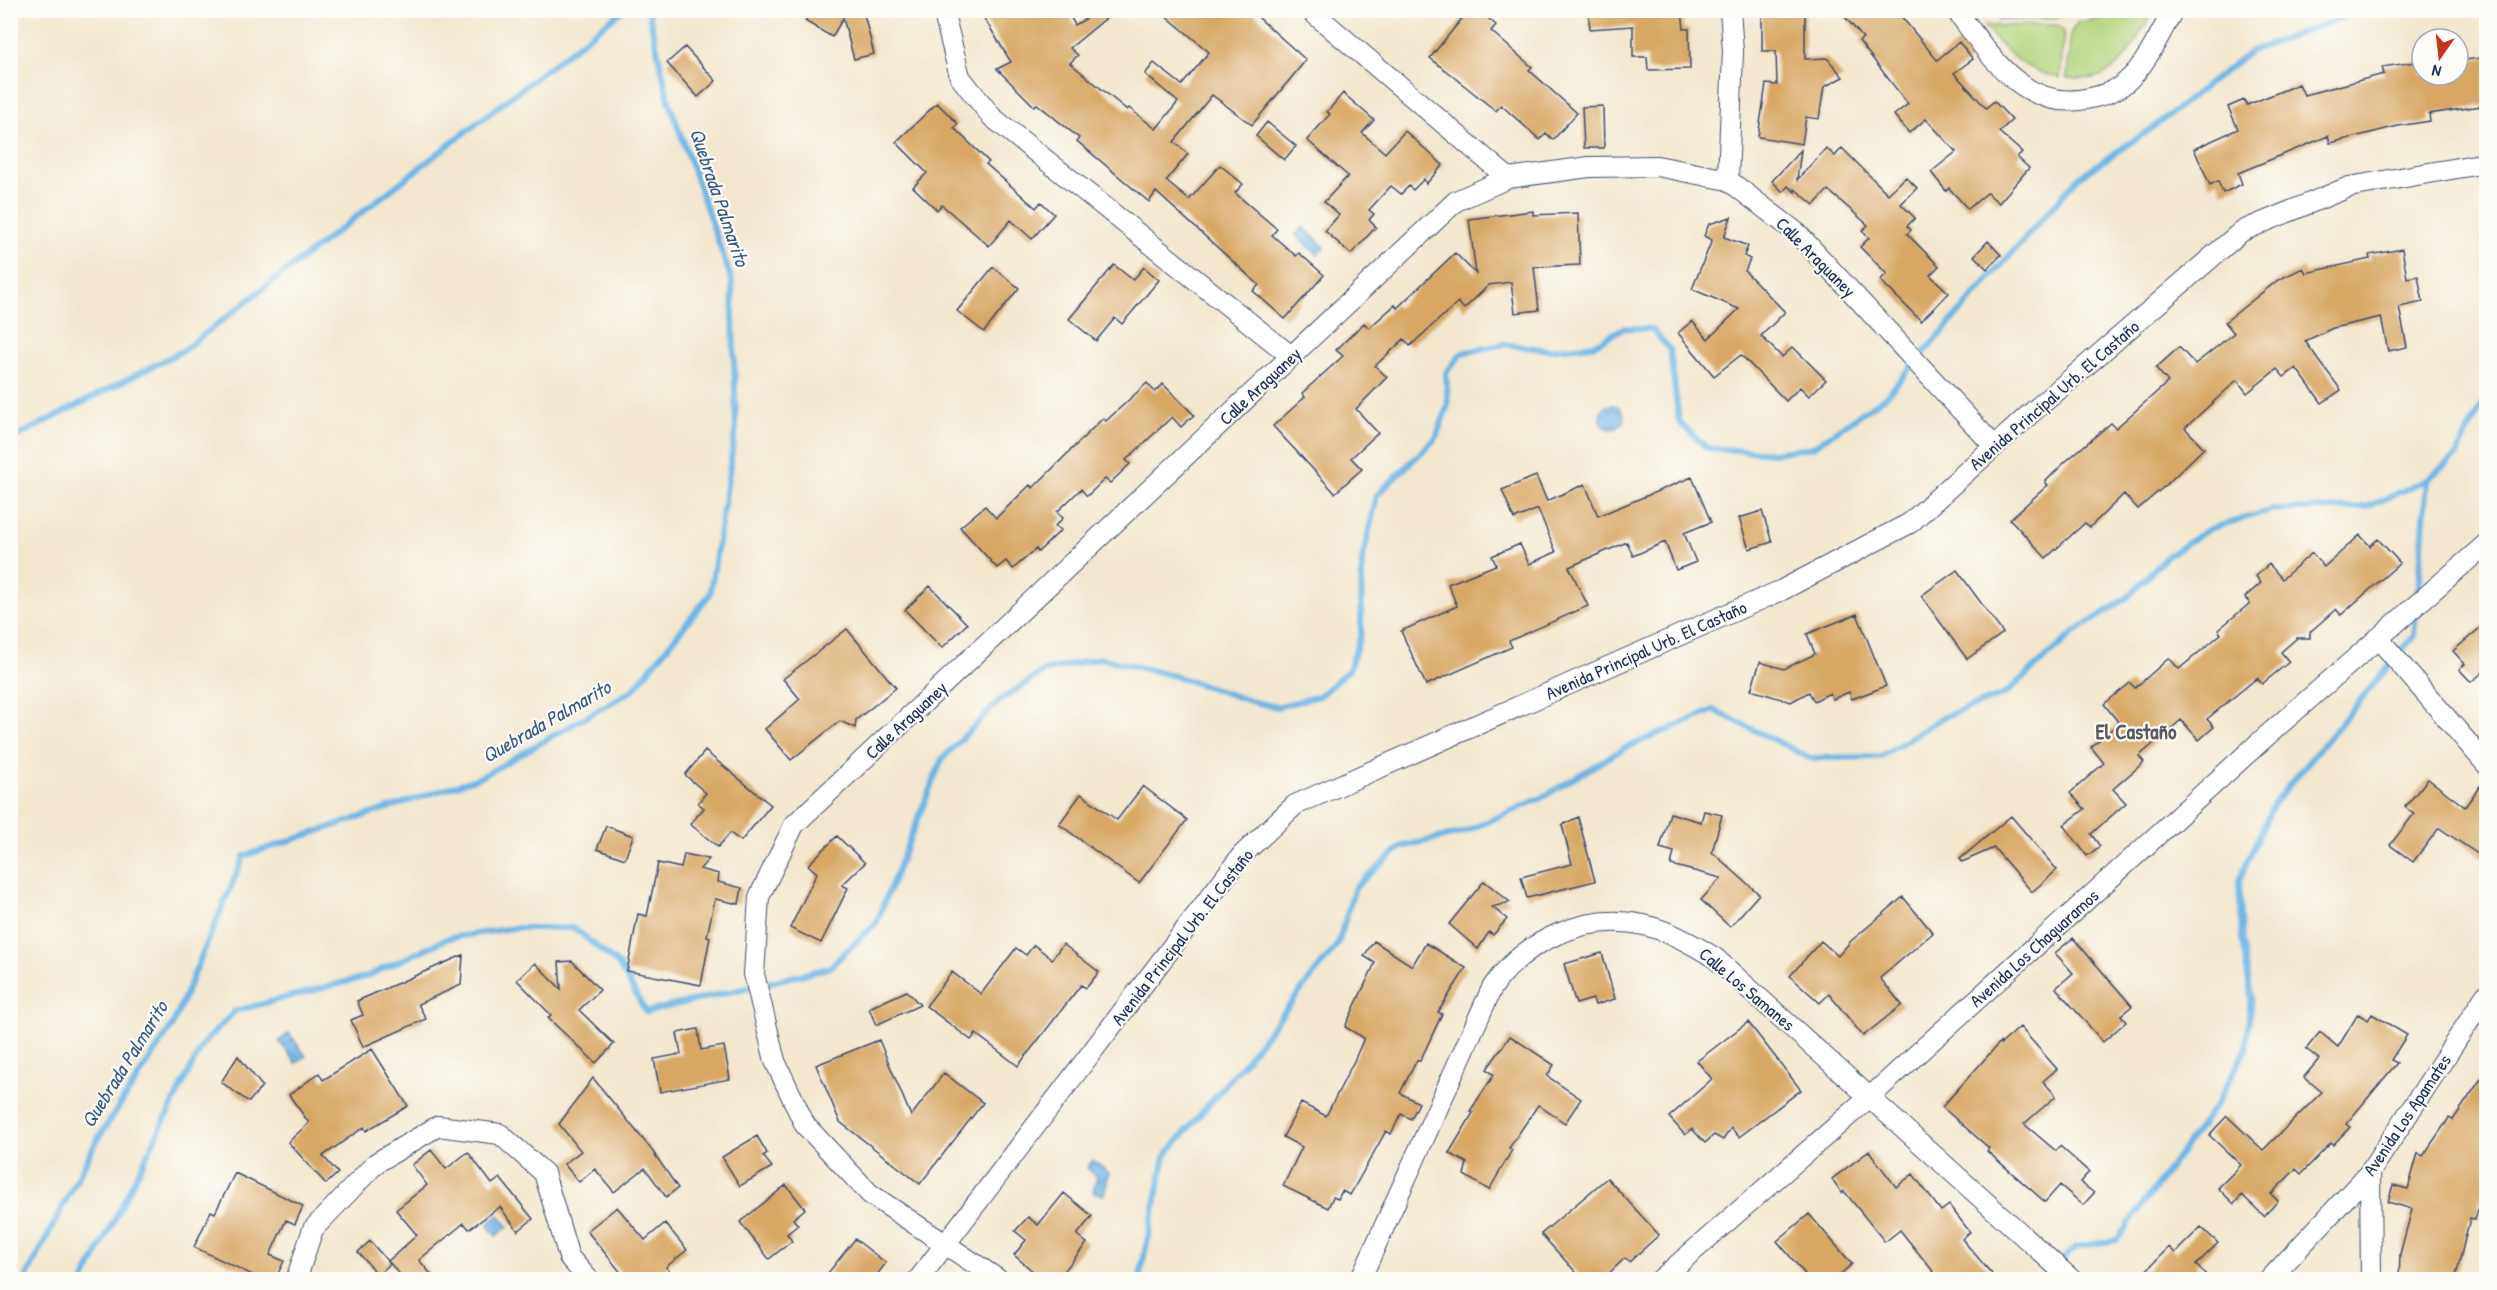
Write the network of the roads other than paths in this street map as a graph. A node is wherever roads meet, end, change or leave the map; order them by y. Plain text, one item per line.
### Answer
1 (943, 10) edge
2 (1310, 10) edge
3 (1730, 10) edge
4 (1956, 10) edge
5 (2173, 10) edge
6 (2487, 163) edge
7 (1508, 178) junction
8 (1728, 180) junction
9 (1291, 356) junction
10 (1995, 446) junction
11 (2487, 544) edge
12 (2382, 644) junction
13 (2487, 764) edge
14 (2487, 995) edge
15 (1871, 1096) junction
16 (2370, 1173) junction
17 (945, 1244) junction
18 (296, 1280) edge
19 (589, 1280) edge
20 (918, 1280) edge
21 (999, 1280) edge
22 (1360, 1280) edge
23 (1660, 1280) edge
24 (2072, 1280) edge
25 (2269, 1280) edge
26 (2371, 1280) edge

1 - 9 street
2 - 7 street
3 - 8 street
4 - 5 street
6 - 10 street, Avenida Principal Urb. El Castaño
7 - 8 street, Calle Araguaney
7 - 9 street, Calle Araguaney
8 - 10 street, Calle Araguaney
9 - 17 street, Calle Araguaney
10 - 17 street, Avenida Principal Urb. El Castaño
11 - 12 street, Avenida Los Chaguaramos
12 - 13 street
12 - 15 street, Avenida Los Chaguaramos
14 - 16 street, Avenida Los Apamates
15 - 22 street, Calle Los Samanes
15 - 23 street, Avenida Los Chaguaramos
15 - 24 street, Calle Los Samanes
16 - 25 street, Avenida Los Apamates
16 - 26 street
17 - 20 street, Avenida Principal Urb. El Castaño
17 - 21 street, Calle Araguaney
18 - 19 street

